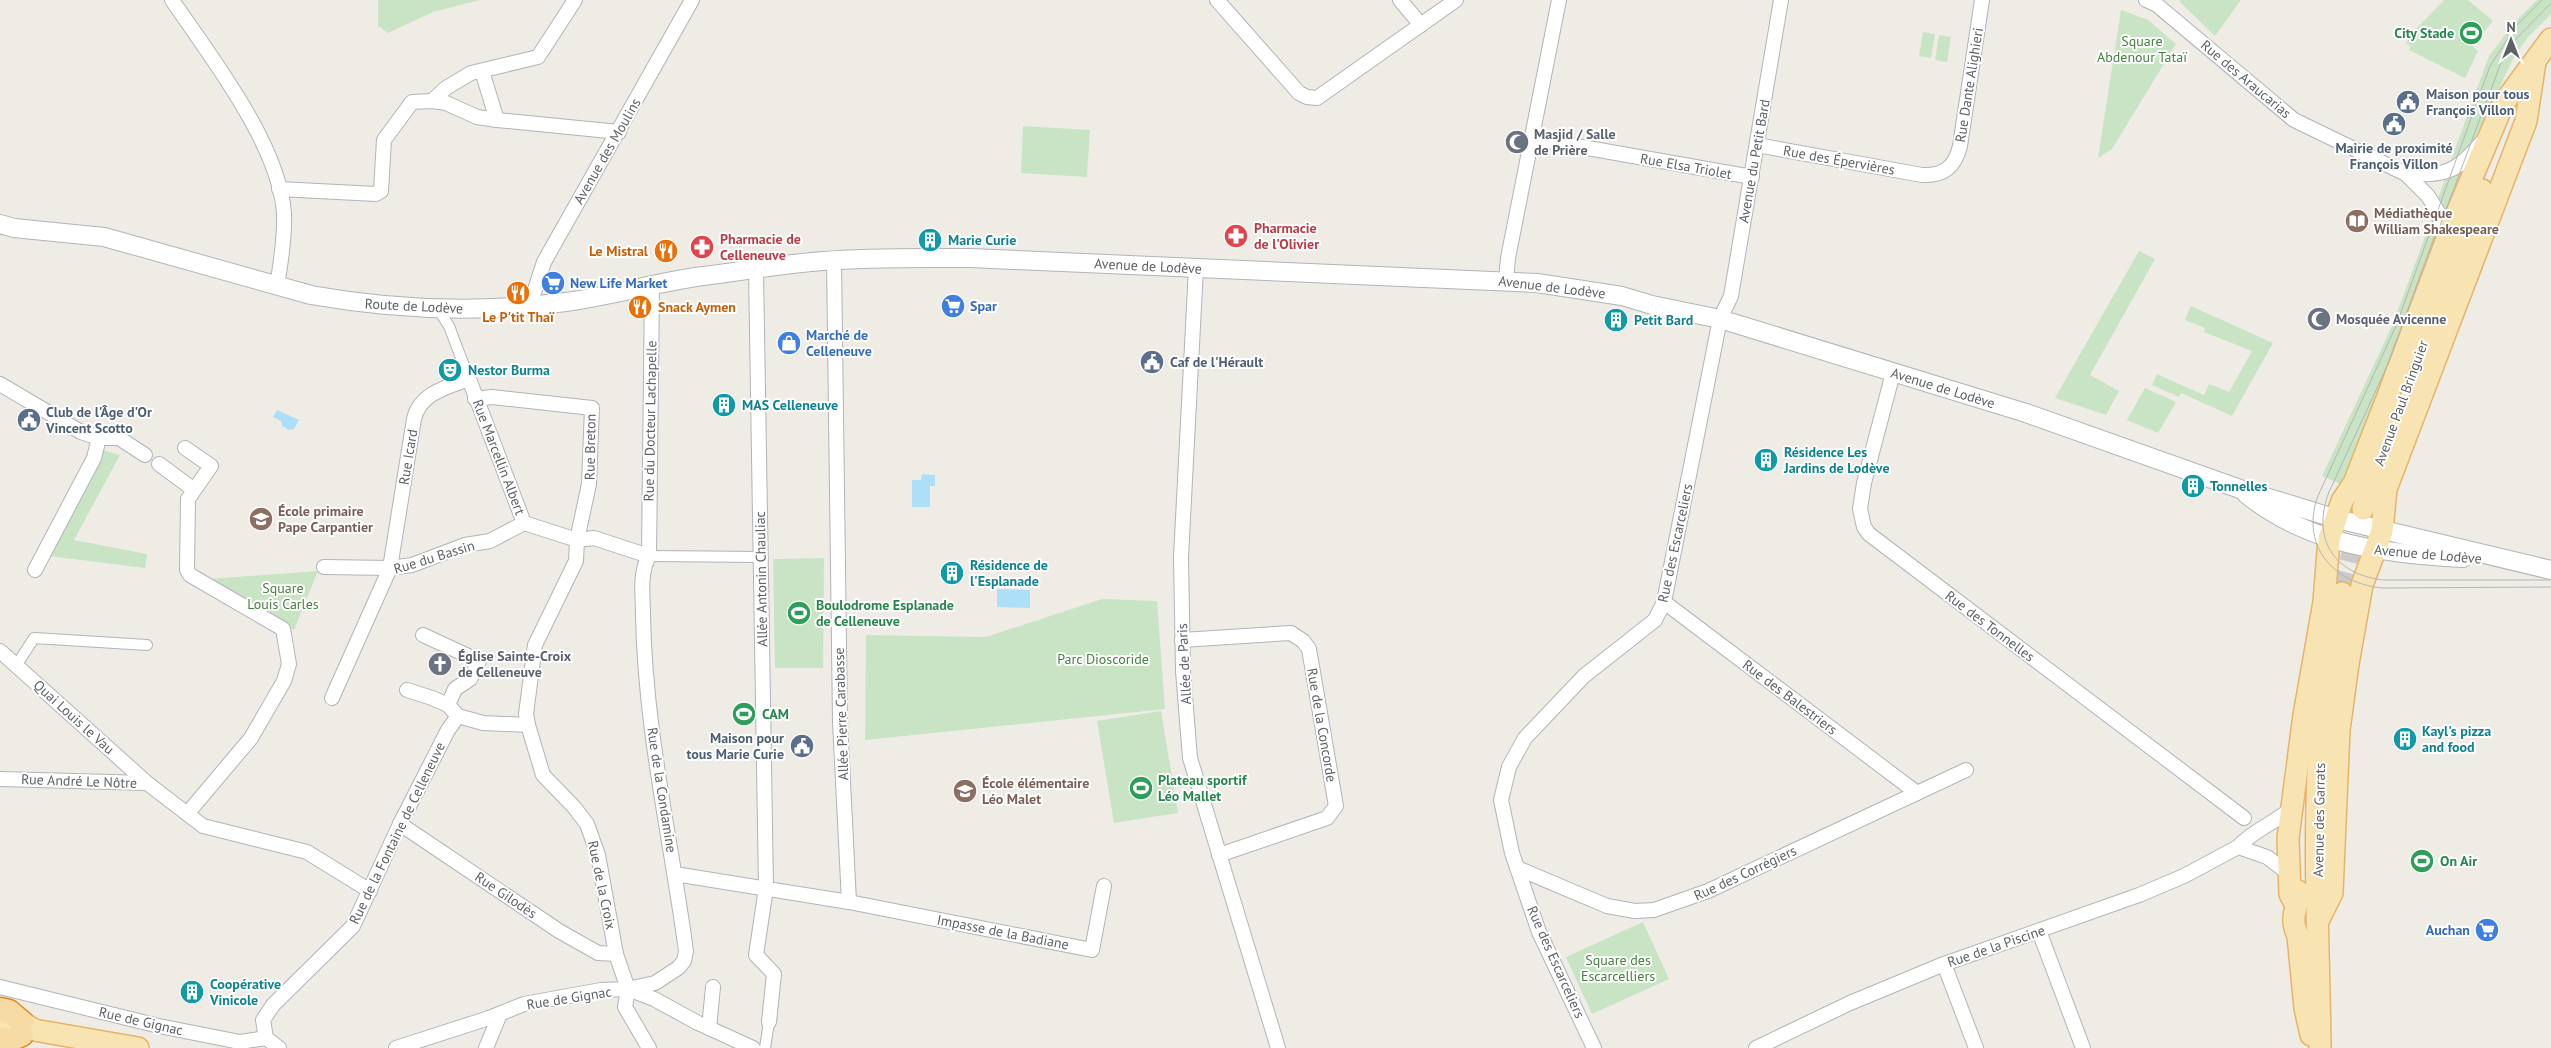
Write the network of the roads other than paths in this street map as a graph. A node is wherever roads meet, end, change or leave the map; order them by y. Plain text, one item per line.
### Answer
1 (172, 0) edge
2 (575, 0) edge
3 (676, 0) edge
4 (1217, 0) edge
5 (1400, 0) edge
6 (1456, 0) edge
7 (1559, 0) edge
8 (1781, 0) edge
9 (1982, 0) edge
10 (2146, 0) edge
11 (692, 1) edge
12 (1421, 25) junction
13 (2551, 40) edge
14 (482, 71) junction
15 (2521, 92) junction
16 (432, 101) junction
17 (497, 120) junction
18 (2499, 128) junction
19 (619, 132) junction
20 (1532, 138) junction
21 (1757, 145) junction
22 (2406, 174) junction
23 (1922, 175) joint
24 (1752, 177) junction
25 (279, 189) junction
26 (4, 227) edge
27 (2445, 241) junction
28 (834, 260) junction
29 (1196, 268) junction
30 (756, 270) junction
31 (1506, 280) junction
32 (652, 285) junction
33 (277, 286) junction
34 (530, 305) junction
35 (438, 309) junction
36 (1720, 319) junction
37 (1893, 373) junction
38 (469, 379) junction
39 (0, 384) edge
40 (475, 399) junction
41 (99, 438) junction
42 (185, 448) dead end
43 (144, 455) dead end
44 (159, 464) dead end
45 (193, 488) junction
46 (2240, 488) junction
47 (2363, 509) tunnel mouth
48 (2337, 519) junction
49 (524, 524) junction
50 (2329, 539) junction
51 (577, 540) junction
52 (2378, 541) junction
53 (649, 556) junction
54 (760, 557) junction
55 (324, 568) dead end
56 (390, 568) junction
57 (35, 570) dead end
58 (2551, 570) edge
59 (2342, 593) tunnel mouth
60 (1664, 602) junction
61 (423, 635) dead end
62 (1182, 640) junction
63 (148, 645) dead end
64 (0, 651) edge
65 (16, 666) junction
66 (407, 690) dead end
67 (332, 698) dead end
68 (448, 705) junction
69 (458, 716) junction
70 (528, 725) junction
71 (2320, 750) junction
72 (1966, 770) dead end
73 (0, 779) edge
74 (147, 783) junction
75 (1917, 793) junction
76 (2291, 809) junction
77 (187, 814) junction
78 (2244, 818) dead end
79 (400, 824) junction
80 (2238, 847) junction
81 (1219, 855) junction
82 (1516, 868) junction
83 (2288, 873) junction
84 (676, 874) junction
85 (1104, 886) dead end
86 (766, 888) junction
87 (370, 891) junction
88 (849, 902) junction
89 (2296, 905) junction
90 (2319, 918) junction
91 (2039, 931) junction
92 (616, 954) junction
93 (1944, 964) junction
94 (0, 987) edge
95 (713, 987) dead end
96 (628, 989) junction
97 (0, 1009) edge
98 (500, 1014) junction
99 (0, 1019) edge
100 (769, 1022) joint
101 (709, 1028) junction
102 (26, 1029) junction
103 (0, 1032) edge
104 (266, 1038) junction
105 (0, 1039) edge
106 (138, 1048) edge
107 (279, 1048) edge
108 (396, 1048) edge
109 (486, 1048) edge
110 (649, 1048) edge
111 (753, 1048) edge
112 (764, 1048) edge
113 (1278, 1048) edge
114 (1594, 1048) edge
115 (1756, 1048) edge
116 (1976, 1048) edge
117 (2084, 1048) edge
118 (2319, 1048) edge

1 - 25 street
2 - 14 street
3 - 11 street
4 - 12 street
5 - 12 street
6 - 12 street
7 - 20 street
8 - 21 street, Avenue du Petit Bard
9 - 23 street, Rue Dante Alighieri
10 - 22 street, Rue des Araucarias
11 - 19 street, Avenue des Moulins
13 - 15 main road, Avenue Paul Bringuier
14 - 16 street
14 - 17 street
15 - 18 main road, Avenue Paul Bringuier
15 - 52 main road
16 - 17 street
16 - 25 street
17 - 19 street
18 - 22 street, Rue des Araucarias
18 - 27 main road, Avenue Paul Bringuier
18 - 47 main road, Avenue Paul Bringuier
19 - 34 street, Avenue des Moulins
20 - 24 street, Rue Elsa Triolet
20 - 31 street
21 - 23 street, Rue des Épervières
21 - 24 street, Avenue du Petit Bard
22 - 27 street, Rue des Araucarias
24 - 36 street, Avenue du Petit Bard
25 - 33 street
26 - 33 street, Route de Lodève
27 - 48 main road, Avenue Paul Bringuier
28 - 29 street, Avenue de Lodève
28 - 30 street, Route de Lodève
28 - 88 street, Allée Pierre Carabasse
29 - 31 street, Avenue de Lodève
29 - 62 street, Allée de Paris
30 - 32 street, Route de Lodève
30 - 54 street, Allée Antonin Chauliac
31 - 36 street, Avenue de Lodève
32 - 34 street, Route de Lodève
32 - 53 street, Rue du Docteur Lachapelle
33 - 35 street, Route de Lodève
34 - 35 street, Route de Lodève
35 - 38 street, Rue Marcellin Albert
36 - 37 street, Avenue de Lodève
36 - 60 street, Rue des Escarceliers
37 - 46 street, Avenue de Lodève
37 - 78 street, Rue des Tonnelles
38 - 40 street, Rue Marcellin Albert
38 - 56 street, Rue Icard
39 - 41 street
40 - 49 street, Rue Marcellin Albert
40 - 51 street, Rue Breton
41 - 43 street
41 - 57 street
42 - 45 street
44 - 45 street
45 - 77 street
46 - 48 street, Avenue de Lodève
46 - 50 street, Avenue de Lodève
48 - 50 main road, Avenue Paul Bringuier
48 - 52 street, Avenue de Lodève
49 - 51 street
49 - 56 street, Rue du Bassin
50 - 52 street, Avenue de Lodève
50 - 76 main road, Avenue Paul Bringuier
51 - 53 street
51 - 70 street, Rue de la Croix
52 - 58 street, Avenue de Lodève
52 - 90 main road
53 - 54 street
53 - 84 street, Rue de la Condamine
54 - 86 street, Allée Antonin Chauliac
55 - 56 street
56 - 67 street, Rue du Bassin
59 - 71 main road, Avenue des Garrats
60 - 75 street, Rue des Balestriers
60 - 82 street, Rue des Escarceliers
61 - 68 street
62 - 81 street, Allée de Paris
62 - 81 street, Rue de la Concorde
63 - 65 street
64 - 65 street, Quai Louis le Vau
65 - 74 street, Quai Louis le Vau
66 - 68 street
68 - 69 street
69 - 70 street
69 - 79 street, Rue de la Fontaine de Celleneuve
70 - 92 street, Rue de la Croix
71 - 89 main road
71 - 90 main road, Avenue des Garrats
72 - 75 street, Rue des Corrégiers
73 - 74 street, Rue André Le Nôtre
74 - 77 street, Rue André Le Nôtre
75 - 82 street, Rue des Corrégiers
76 - 80 street, Rue de la Piscine
76 - 83 main road, Avenue Paul Bringuier
77 - 87 street, Rue André Le Nôtre
79 - 87 street, Rue de la Fontaine de Celleneuve
79 - 92 street, Rue Gilodès
80 - 83 street
80 - 91 street, Rue de la Piscine
81 - 113 street, Allée de Paris
82 - 114 street, Rue des Escarceliers
83 - 89 main road, Avenue Paul Bringuier
84 - 86 street
84 - 96 street, Rue de la Condamine
85 - 88 street, Impasse de la Badiane
86 - 88 street
86 - 100 street, Allée Antonin Chauliac
87 - 104 street, Rue de la Fontaine de Celleneuve
89 - 118 main road
90 - 118 main road, Avenue des Garrats
91 - 93 street, Rue de la Piscine
91 - 117 street
92 - 96 street, Rue de la Croix
93 - 115 street, Rue de la Piscine
93 - 116 street
94 - 104 street, Rue de Gignac
95 - 101 street
96 - 98 street, Rue de Gignac
96 - 101 street
96 - 110 street, Rue de la Croix
97 - 102 highway
98 - 108 street, Rue de Gignac
98 - 109 street
99 - 102 main road
100 - 112 street
101 - 111 street
102 - 103 main road
102 - 105 highway
102 - 106 main road
104 - 107 street

